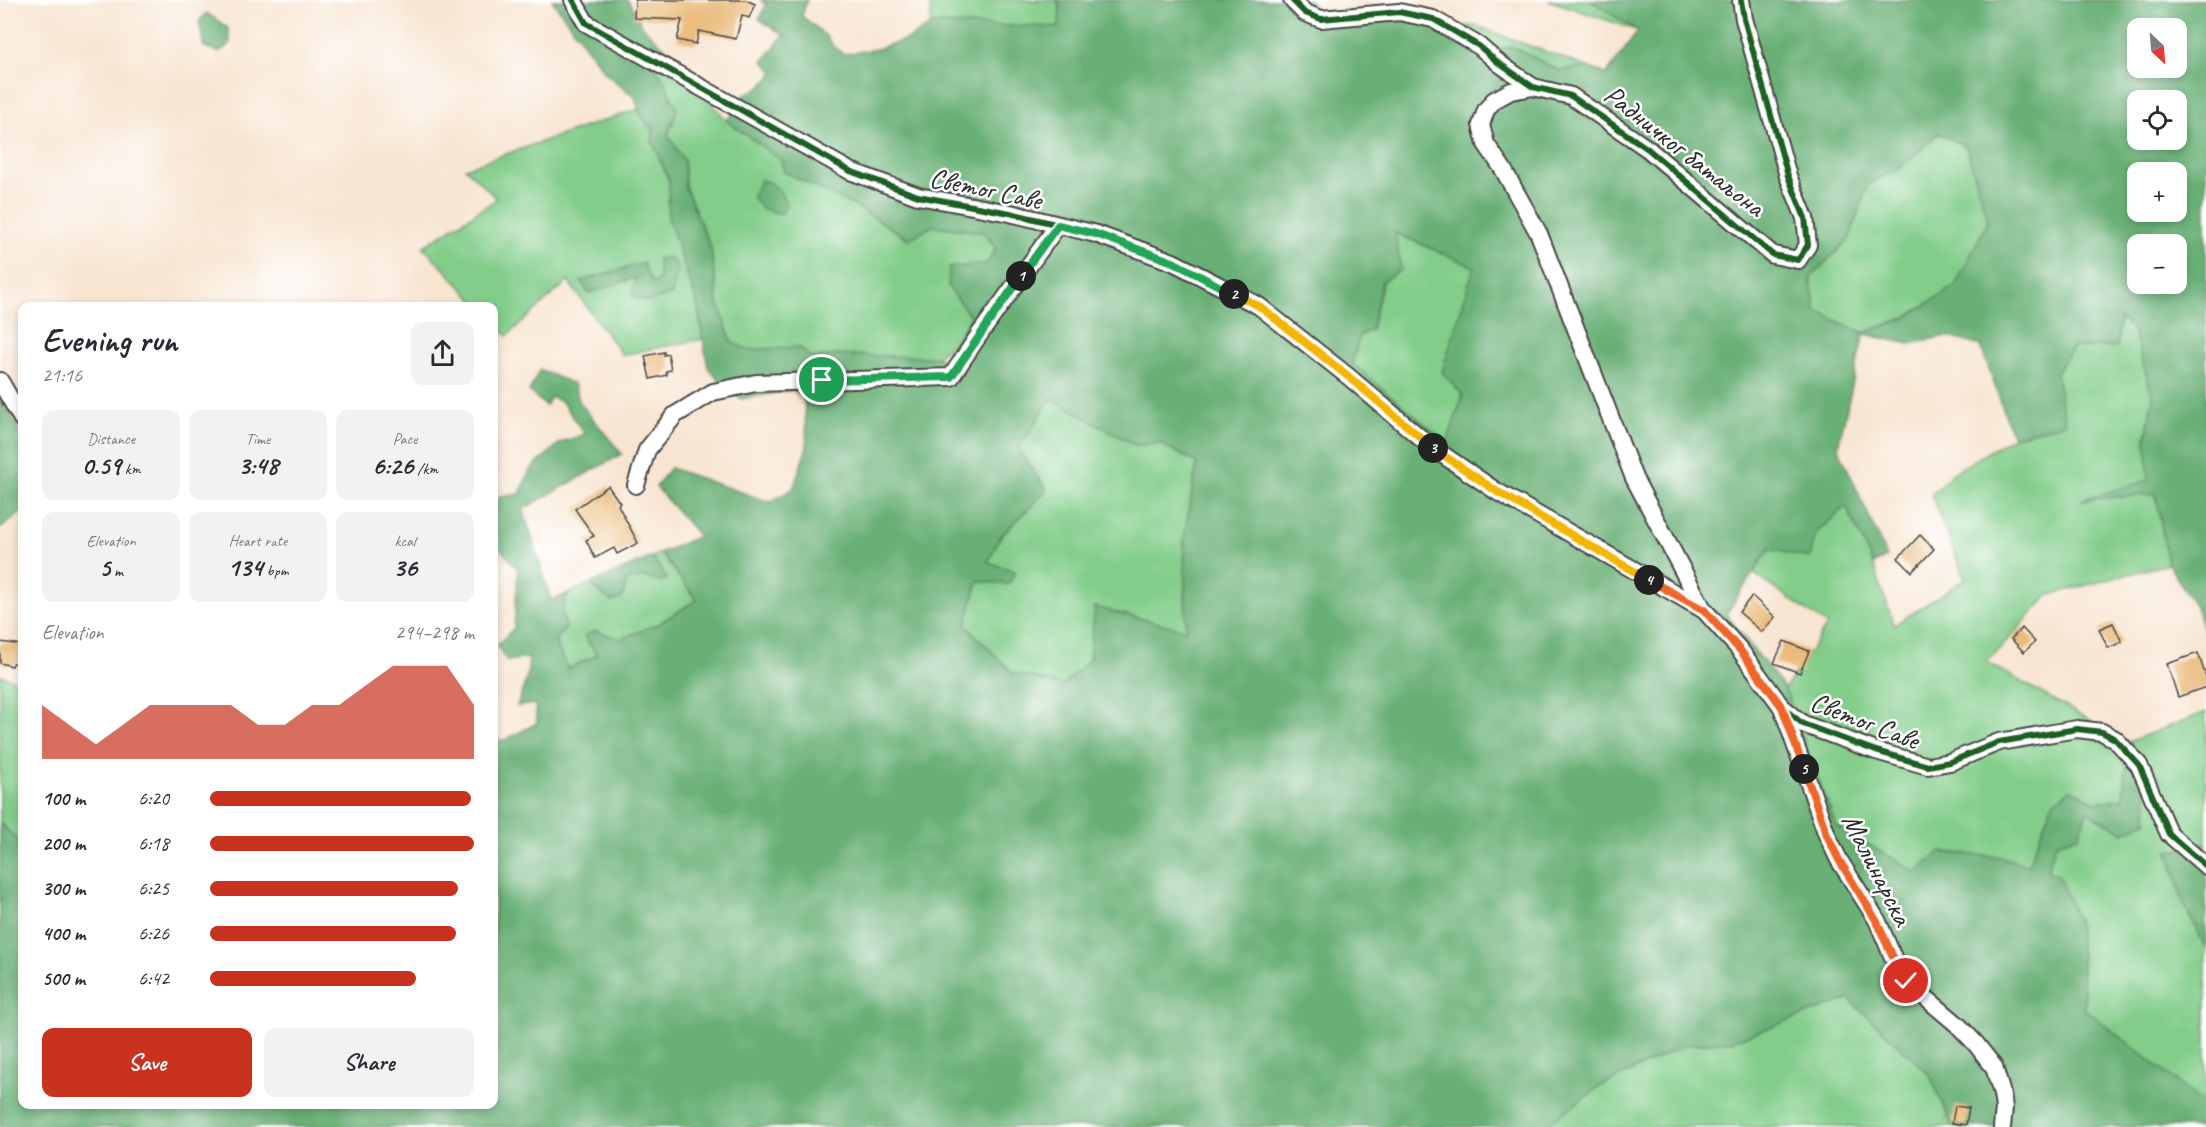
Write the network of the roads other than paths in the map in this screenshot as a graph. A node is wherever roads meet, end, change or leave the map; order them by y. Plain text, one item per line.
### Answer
1 (573, 0) edge
2 (1292, 0) edge
3 (1741, 0) edge
4 (1533, 87) junction
5 (1058, 225) junction
6 (0, 381) edge
7 (18, 412) edge
8 (636, 485) dead end
9 (1704, 610) junction
10 (1782, 707) junction
11 (2206, 866) edge
12 (2002, 1127) edge

1 - 5 street, Светог Саве
2 - 4 street, Радничког батаљона
3 - 4 street, Радничког батаљона
4 - 9 street
5 - 8 street, Светог Саве
5 - 9 street, Светог Саве
6 - 7 street
9 - 10 street, Светог Саве
10 - 11 street, Светог Саве
10 - 12 street, Малинарска

